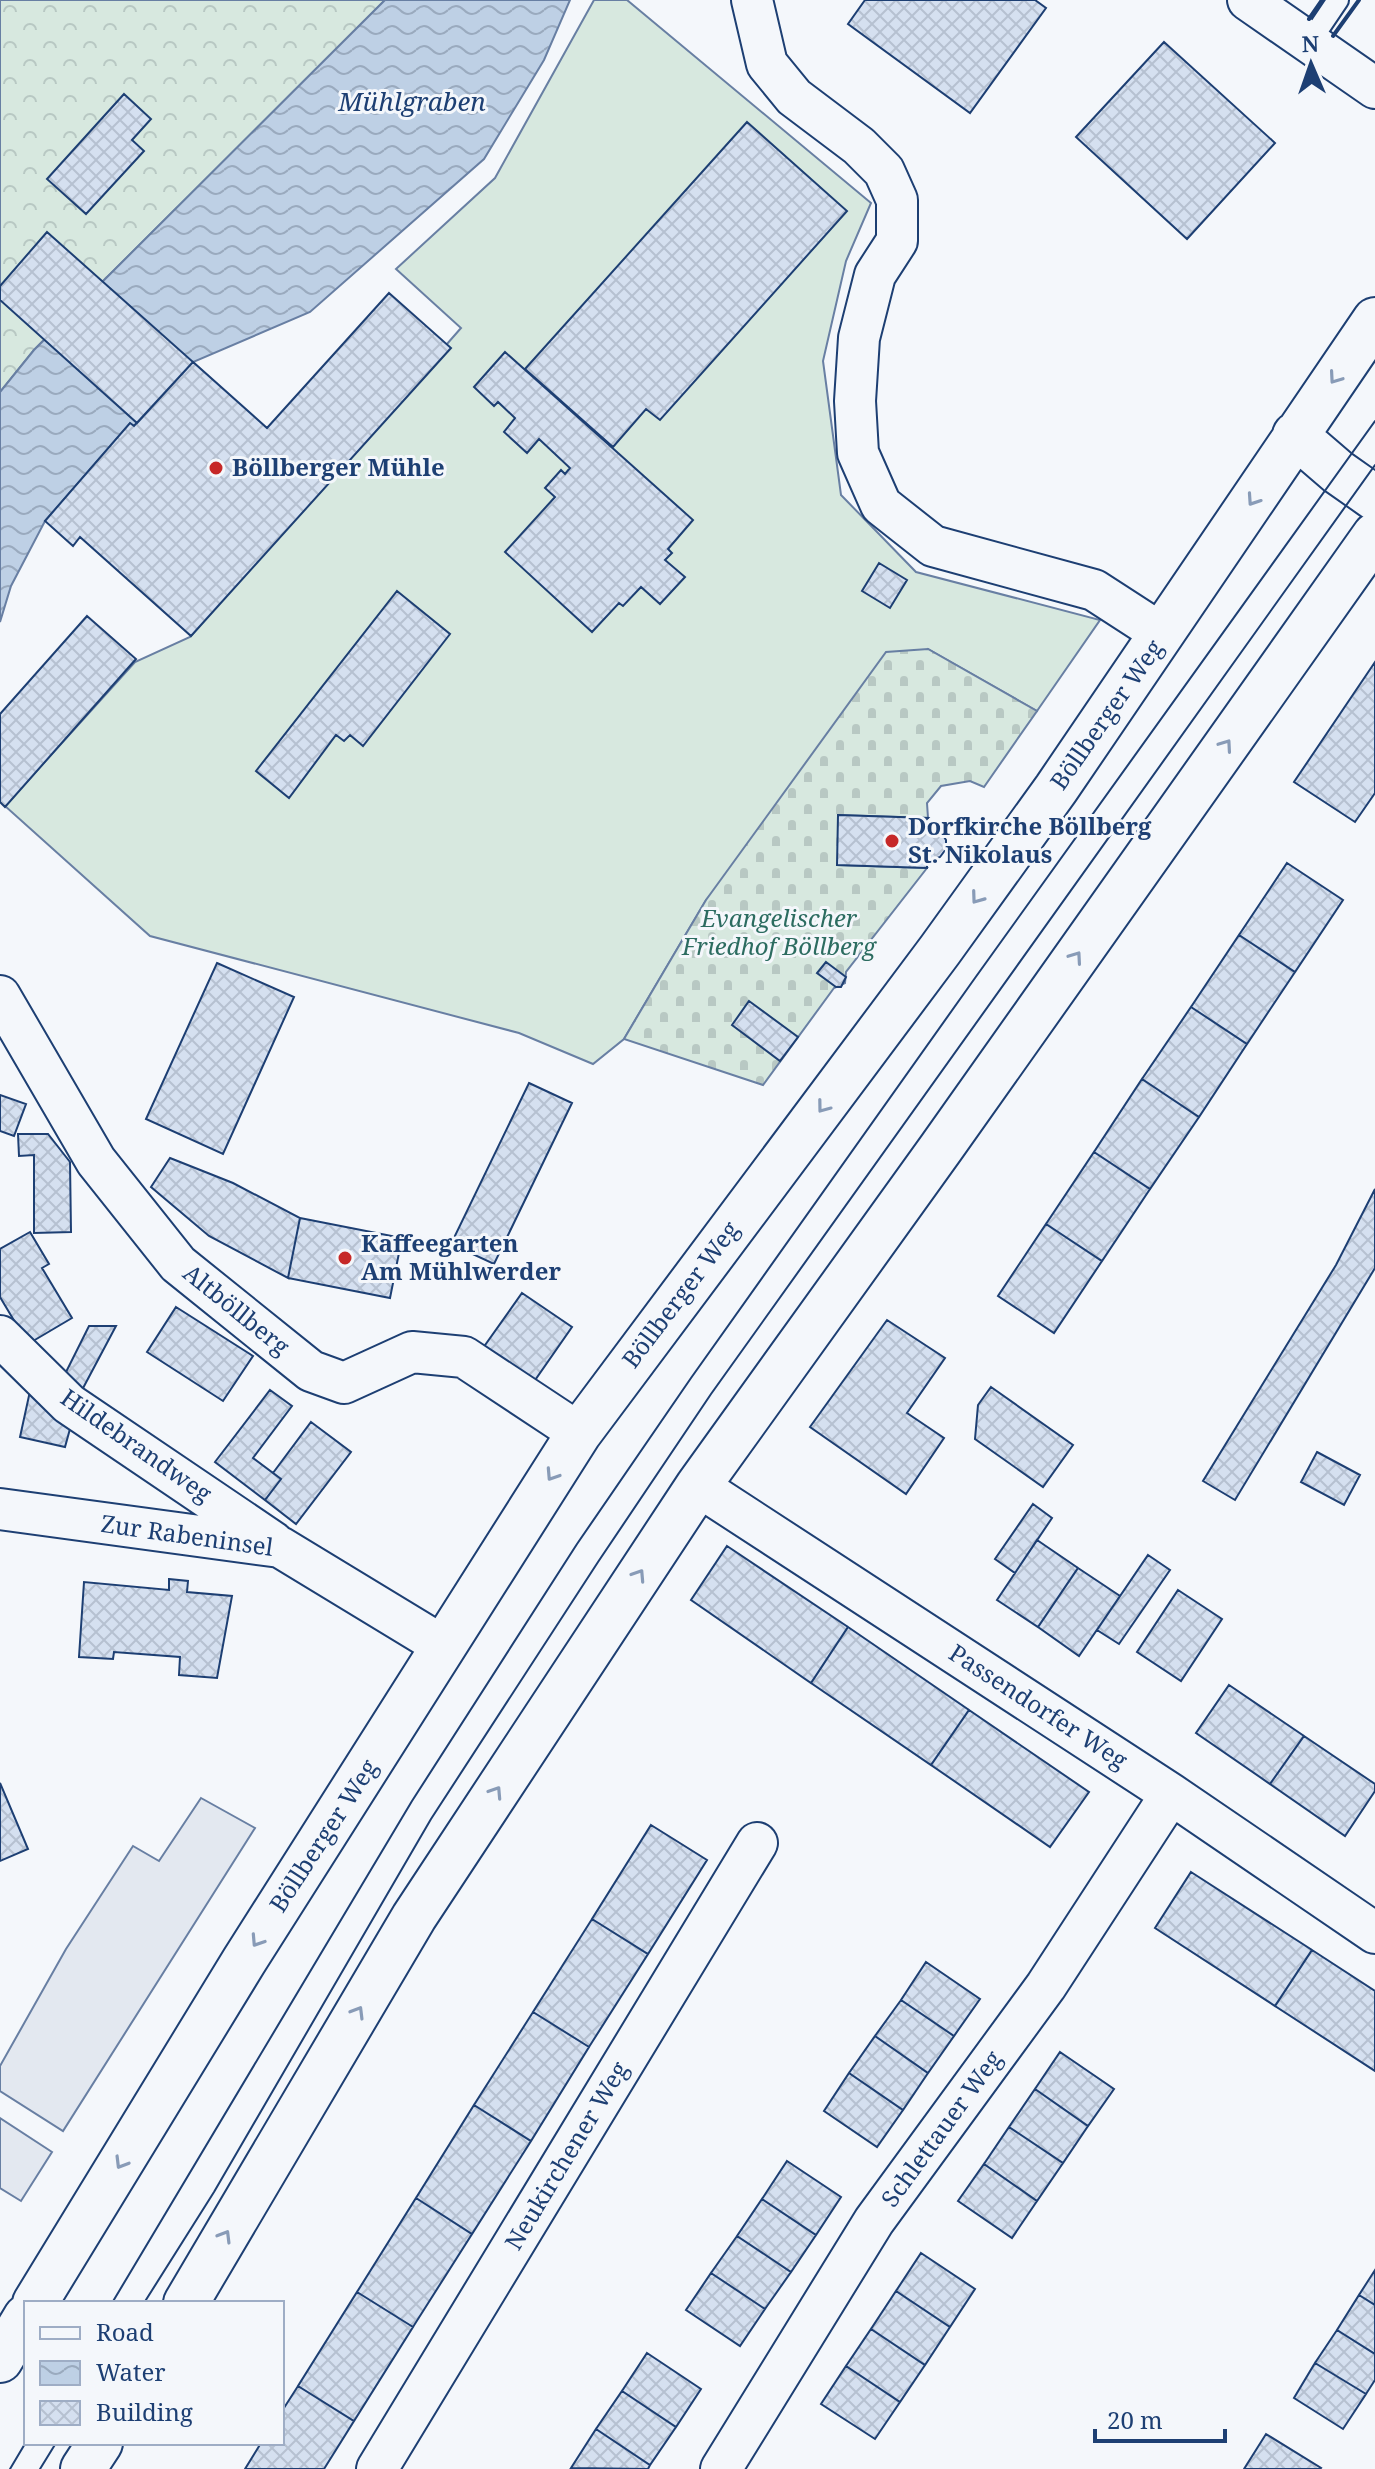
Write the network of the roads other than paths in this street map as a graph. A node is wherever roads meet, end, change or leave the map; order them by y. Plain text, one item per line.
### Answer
1 (752, 0) edge
2 (1248, 0) edge
3 (1338, 0) edge
4 (1309, 43) junction
5 (1375, 88) edge
6 (1375, 320) edge
7 (1295, 435) junction
8 (1375, 498) edge
9 (1375, 535) edge
10 (1162, 634) junction
11 (0, 996) edge
12 (0, 1336) edge
13 (579, 1433) junction
14 (698, 1486) junction
15 (0, 1509) edge
16 (280, 1547) junction
17 (443, 1646) junction
18 (1171, 1794) junction
19 (757, 1843) dead end
20 (1375, 1933) edge
21 (36, 2301) edge
22 (187, 2301) edge
23 (24, 2320) edge
24 (0, 2360) edge
25 (99, 2445) edge
26 (83, 2469) edge
27 (377, 2469) edge
28 (721, 2469) edge

1 - 10 street
2 - 4 street
3 - 4 lane
4 - 5 street
6 -> 7 street, Böllberger Weg
7 - 8 street
7 -> 10 street, Böllberger Weg
14 -> 9 street
10 -> 13 street, Böllberger Weg
11 - 13 street, Altböllberg
12 - 16 street, Hildebrandweg
13 -> 17 street, Böllberger Weg
14 - 18 street, Passendorfer Weg
22 -> 14 street
15 - 16 street, Zur Rabeninsel
16 - 17 street, Zur Rabeninsel
17 -> 21 street, Böllberger Weg
18 - 20 street, Passendorfer Weg
18 - 28 street, Schlettauer Weg
19 - 27 street, Neukirchener Weg
23 - 24 street
25 - 26 street

